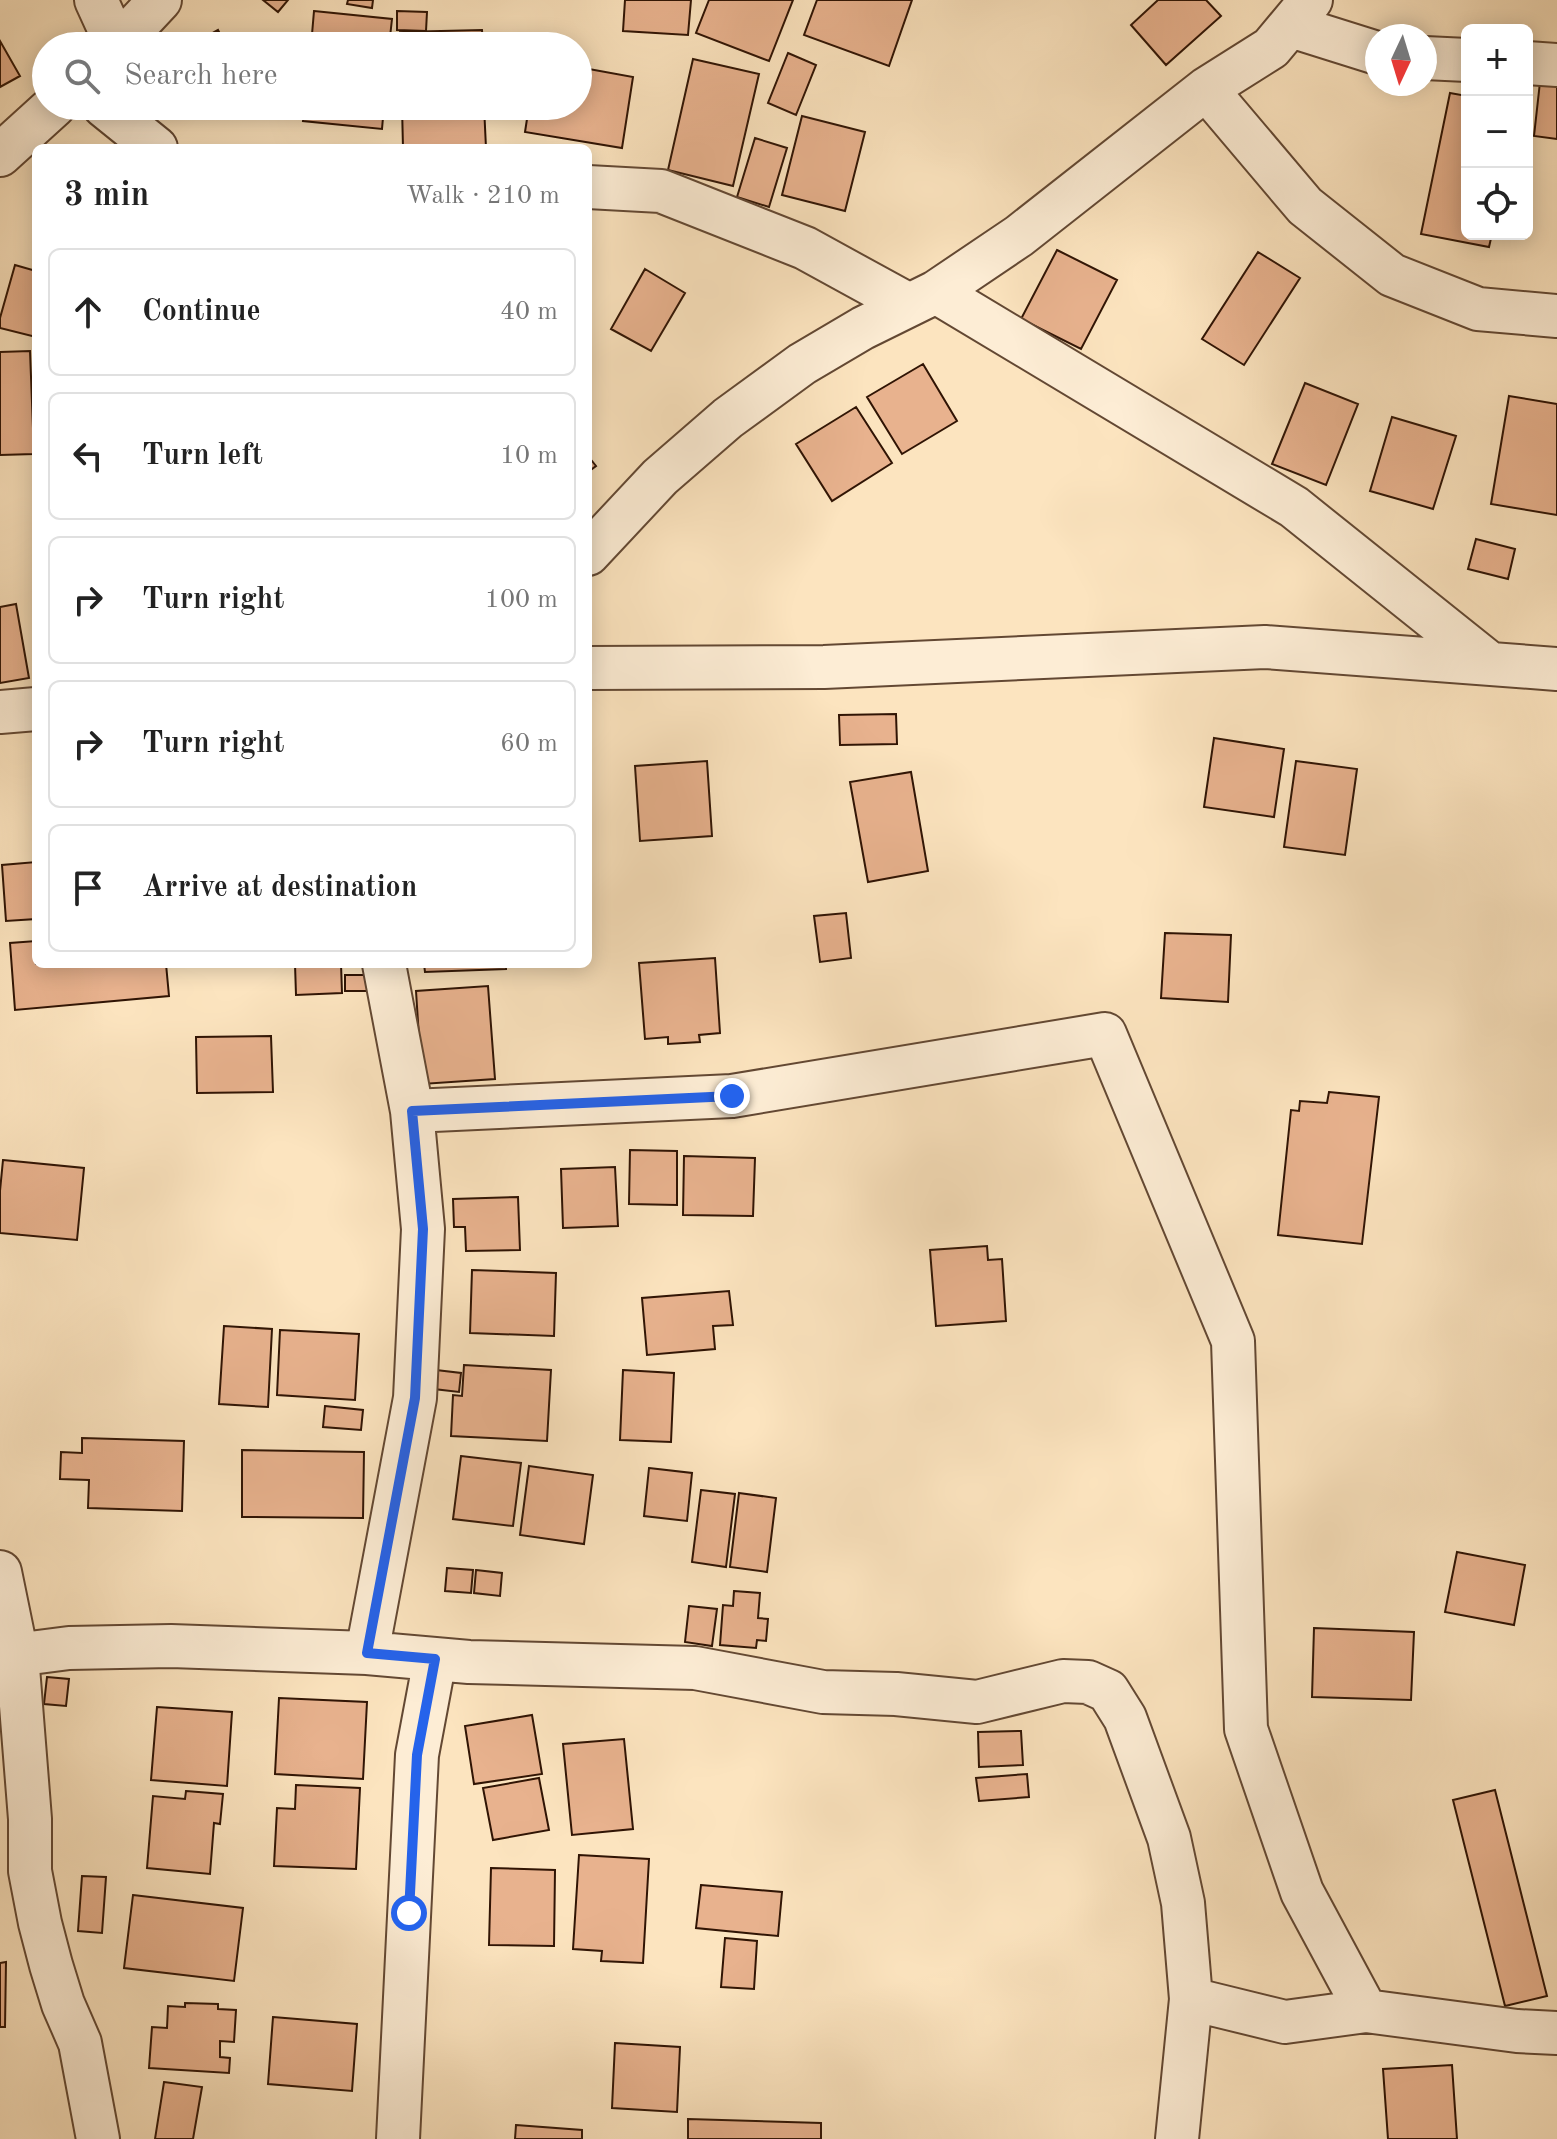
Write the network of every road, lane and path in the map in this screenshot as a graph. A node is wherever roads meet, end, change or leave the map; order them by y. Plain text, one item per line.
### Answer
1 (96, 0) edge
2 (160, 0) edge
3 (1301, 13) edge
4 (111, 32) edge
5 (130, 32) edge
6 (1365, 47) edge
7 (1437, 59) edge
8 (1461, 60) edge
9 (1533, 63) edge
10 (1557, 65) edge
11 (1206, 89) junction
12 (39, 120) edge
13 (121, 120) edge
14 (151, 144) edge
15 (0, 155) edge
16 (592, 187) edge
17 (923, 298) junction
18 (1557, 316) edge
19 (592, 550) edge
20 (1489, 663) junction
21 (592, 668) edge
22 (1557, 669) edge
23 (32, 709) edge
24 (0, 712) edge
25 (385, 968) edge
26 (412, 1111) junction
27 (0, 1572) edge
28 (367, 1653) junction
29 (8, 1656) edge
30 (435, 1659) junction
31 (1191, 1999) junction
32 (1366, 2011) junction
33 (1557, 2033) edge
34 (98, 2139) edge
35 (398, 2139) edge
36 (1177, 2139) edge

1 - 4 street
2 - 5 street
3 - 6 street
3 - 11 street
7 - 8 street
9 - 10 street
11 - 17 street
11 - 18 street
12 - 15 street
13 - 14 street
16 - 17 street
17 - 19 street
17 - 20 street
20 - 21 street
20 - 22 street
23 - 24 street
25 - 26 street
26 - 28 street
26 - 32 street
27 - 29 street
28 - 29 street
28 - 30 street
29 - 34 street
30 - 31 street
30 - 35 street
31 - 32 street
31 - 36 street
32 - 33 street

